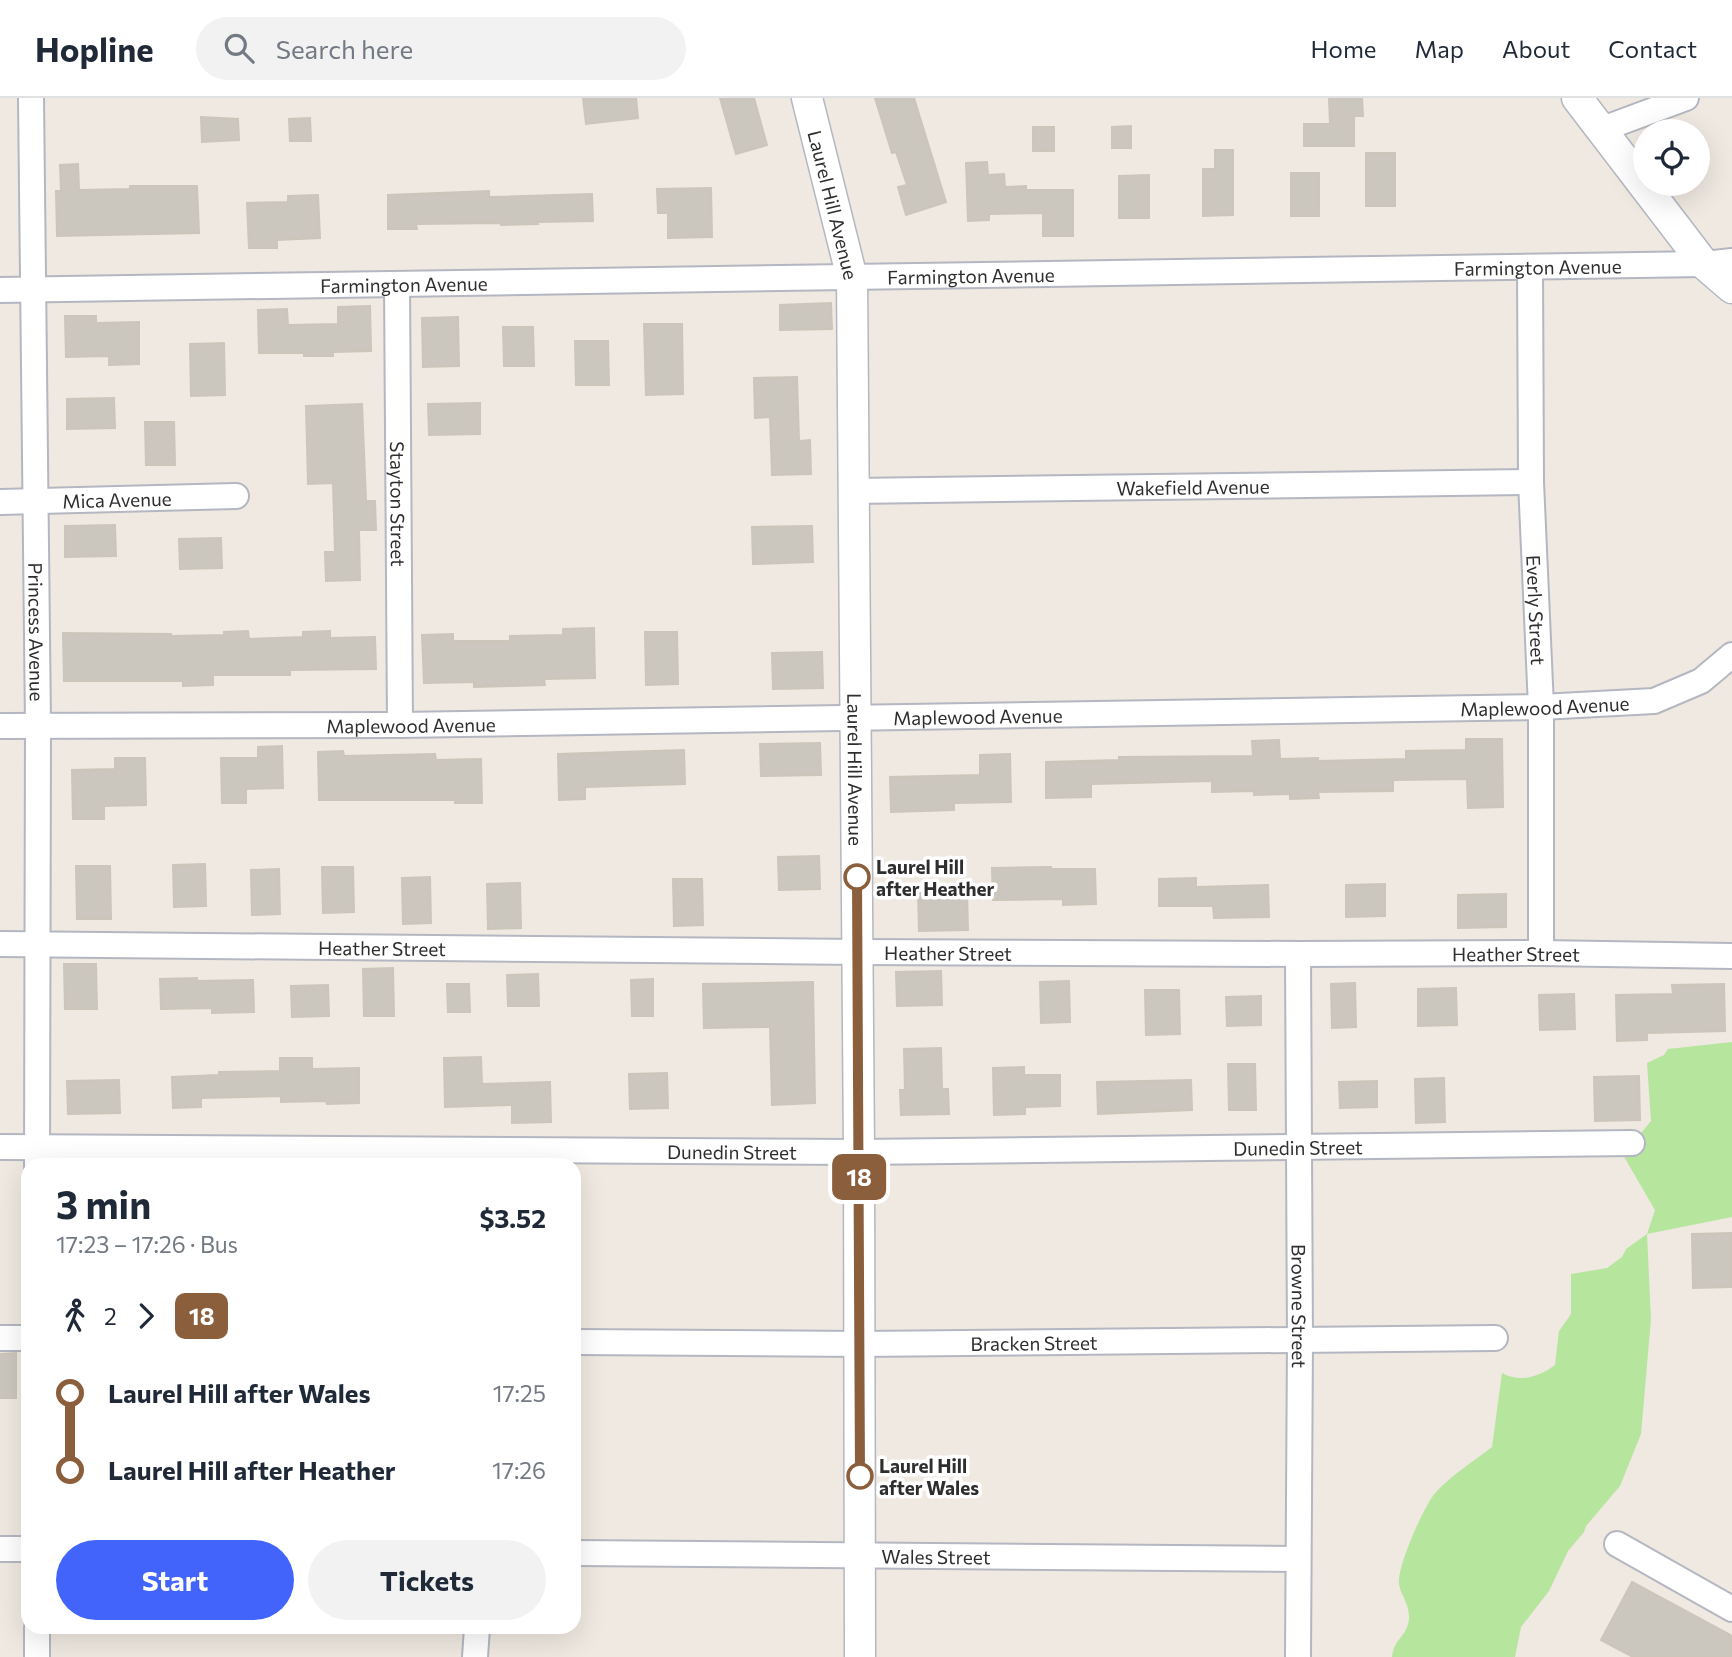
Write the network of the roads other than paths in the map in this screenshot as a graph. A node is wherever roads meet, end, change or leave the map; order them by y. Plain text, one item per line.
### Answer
1 (31, 98) edge
2 (807, 98) edge
3 (1577, 98) edge
4 (1686, 98) edge
5 (1600, 130) junction
6 (1718, 263) edge
7 (1530, 267) junction
8 (852, 278) junction
9 (397, 284) junction
10 (1732, 288) edge
11 (35, 289) junction
12 (0, 290) edge
13 (1531, 482) junction
14 (853, 491) junction
15 (236, 496) dead end
16 (36, 501) junction
17 (0, 502) edge
18 (1732, 655) edge
19 (1541, 707) junction
20 (855, 719) junction
21 (38, 725) junction
22 (400, 725) junction
23 (0, 726) edge
24 (0, 944) edge
25 (37, 944) junction
26 (858, 952) junction
27 (1541, 953) junction
28 (1298, 954) junction
29 (1731, 955) edge
30 (1632, 1143) dead end
31 (0, 1147) edge
32 (1298, 1147) junction
33 (859, 1152) junction
34 (37, 1156) edge
35 (0, 1338) edge
36 (21, 1338) edge
37 (1496, 1338) dead end
38 (1300, 1341) junction
39 (581, 1342) edge
40 (860, 1344) junction
41 (1617, 1544) dead end
42 (0, 1549) edge
43 (21, 1549) edge
44 (581, 1553) edge
45 (861, 1555) junction
46 (1298, 1559) junction
47 (1732, 1609) edge
48 (37, 1634) edge
49 (477, 1634) edge
50 (37, 1657) edge
51 (475, 1657) edge
52 (860, 1657) edge
53 (1298, 1657) edge

1 - 11 street, Princess Avenue
2 - 8 street, Laurel Hill Avenue
3 - 5 street
4 - 5 street
5 - 6 street
6 - 7 street, Farmington Avenue
6 - 10 street
7 - 8 street, Farmington Avenue
7 - 13 street, Everly Street
8 - 9 street, Farmington Avenue
8 - 14 street, Laurel Hill Avenue
9 - 11 street, Farmington Avenue
9 - 22 street, Stayton Street
11 - 12 street, Farmington Avenue
11 - 16 street, Princess Avenue
13 - 14 street, Wakefield Avenue
13 - 19 street, Everly Street
14 - 20 street, Laurel Hill Avenue
15 - 16 street, Mica Avenue
16 - 17 street, Mica Avenue
16 - 21 street, Princess Avenue
18 - 19 street, Maplewood Avenue
19 - 20 street, Maplewood Avenue
19 - 27 street, Everly Street
20 - 22 street, Maplewood Avenue
20 - 26 street, Laurel Hill Avenue
21 - 22 street, Maplewood Avenue
21 - 23 street, Maplewood Avenue
21 - 25 street, Princess Avenue
24 - 25 street, Heather Street
25 - 26 street, Heather Street
25 - 34 street, Princess Avenue
26 - 28 street, Heather Street
26 - 33 street, Laurel Hill Avenue
27 - 28 street, Heather Street
27 - 29 street, Heather Street
28 - 32 street, Browne Street
30 - 32 street, Dunedin Street
31 - 34 street, Dunedin Street
32 - 33 street, Dunedin Street
32 - 38 street, Browne Street
33 - 34 street, Dunedin Street
33 - 40 street, Laurel Hill Avenue
35 - 36 street
37 - 38 street, Bracken Street
38 - 40 street, Bracken Street
38 - 46 street, Browne Street
39 - 40 street, Bracken Street
40 - 45 street, Laurel Hill Avenue
41 - 47 street
42 - 43 street
44 - 45 street, Wales Street
45 - 46 street, Wales Street
45 - 52 street, Laurel Hill Avenue
46 - 53 street, Browne Street
48 - 50 street
49 - 51 street

